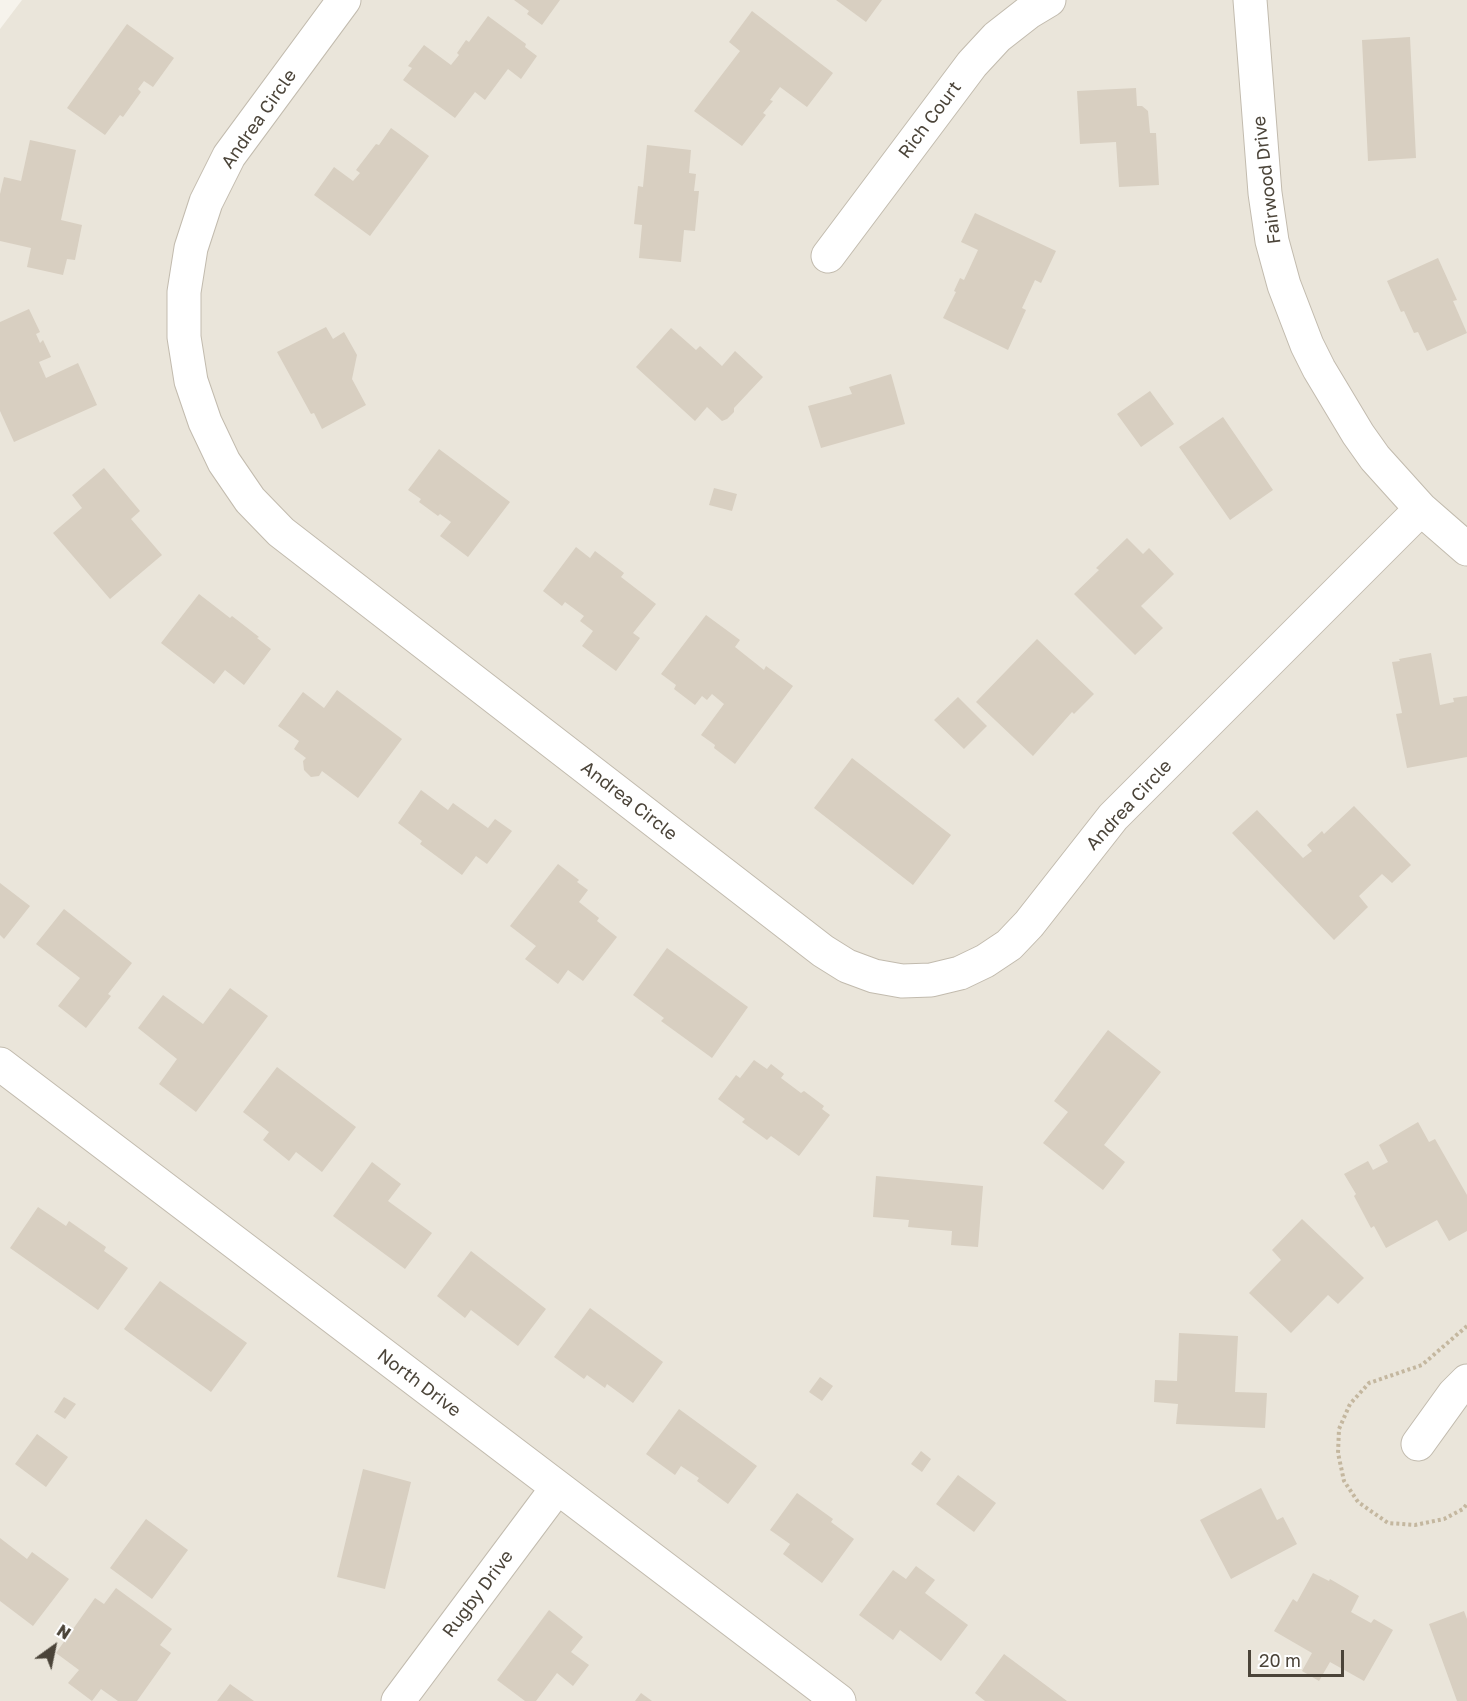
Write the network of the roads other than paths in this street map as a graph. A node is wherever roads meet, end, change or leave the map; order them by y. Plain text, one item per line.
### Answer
1 (344, 0) edge
2 (1049, 0) edge
3 (1250, 0) edge
4 (828, 256) dead end
5 (1421, 509) junction
6 (1467, 549) edge
7 (0, 1064) edge
8 (1467, 1381) edge
9 (1418, 1444) dead end
10 (557, 1488) junction
11 (398, 1701) edge
12 (839, 1701) edge

1 - 5 street, Andrea Circle
2 - 4 street, Rich Court
3 - 5 street, Fairwood Drive
5 - 6 street, Fairwood Drive
7 - 10 street, North Drive
8 - 9 street
10 - 11 street, Rugby Drive
10 - 12 street, North Drive

